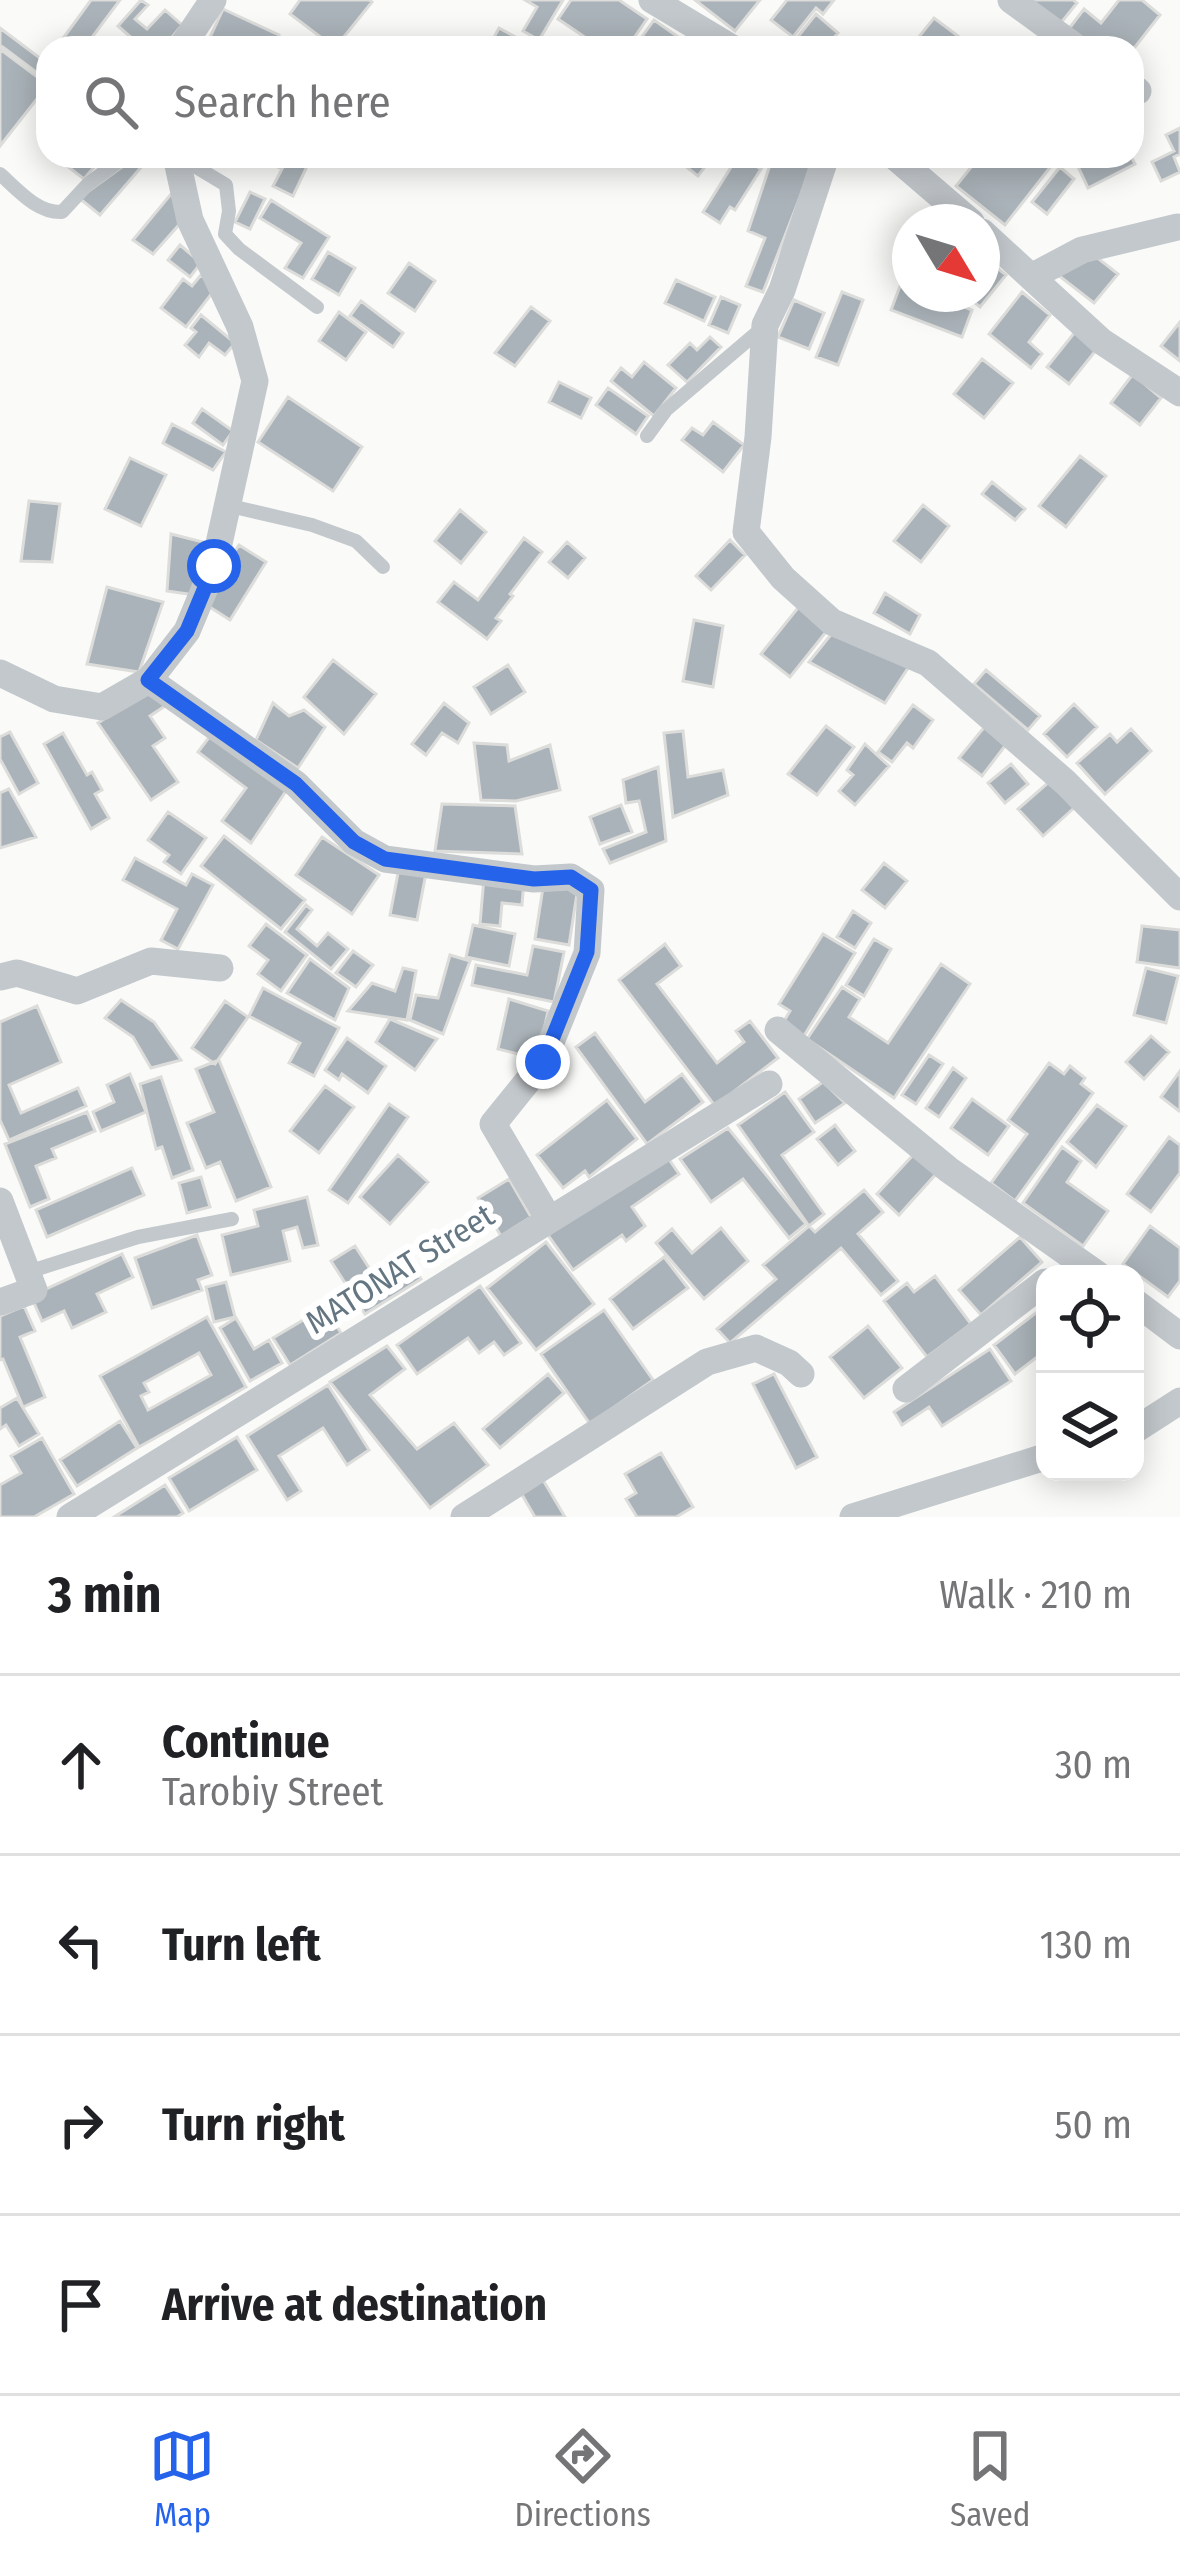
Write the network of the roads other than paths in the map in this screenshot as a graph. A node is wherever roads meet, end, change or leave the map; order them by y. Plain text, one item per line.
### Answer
1 (213, 0) edge
2 (652, 0) edge
3 (1011, 0) edge
4 (189, 36) edge
5 (712, 36) edge
6 (1060, 36) edge
7 (110, 168) edge
8 (179, 168) edge
9 (197, 168) edge
10 (822, 168) edge
11 (908, 168) edge
12 (0, 174) edge
13 (950, 204) edge
14 (1177, 227) dead end
15 (1000, 249) edge
16 (1031, 277) junction
17 (317, 307) dead end
18 (765, 325) junction
19 (1180, 393) edge
20 (647, 436) dead end
21 (226, 505) junction
22 (383, 567) dead end
23 (0, 673) edge
24 (148, 680) junction
25 (1180, 897) edge
26 (220, 968) dead end
27 (0, 977) edge
28 (778, 1030) dead end
29 (769, 1084) dead end
30 (0, 1201) edge
31 (232, 1219) dead end
32 (549, 1219) junction
33 (1071, 1265) edge
34 (28, 1272) junction
35 (1036, 1289) edge
36 (0, 1302) edge
37 (1144, 1309) edge
38 (1180, 1336) edge
39 (801, 1374) dead end
40 (907, 1389) dead end
41 (1180, 1401) edge
42 (1144, 1424) edge
43 (1036, 1460) edge
44 (70, 1517) edge
45 (464, 1517) edge
46 (853, 1517) edge

1 - 4 street
2 - 5 street
3 - 6 street
7 - 12 lane
8 - 21 street
9 - 17 lane
10 - 18 street
11 - 13 street
14 - 16 street
15 - 16 street
16 - 19 street
18 - 20 lane
18 - 25 street
21 - 22 lane
21 - 24 street
23 - 24 street
24 - 32 street
26 - 27 street
28 - 33 street
29 - 32 street, MATONAT Street
30 - 34 street
31 - 34 lane
32 - 44 street, MATONAT Street
34 - 36 street
35 - 40 street
37 - 38 street
39 - 45 street
41 - 42 street
43 - 46 street

